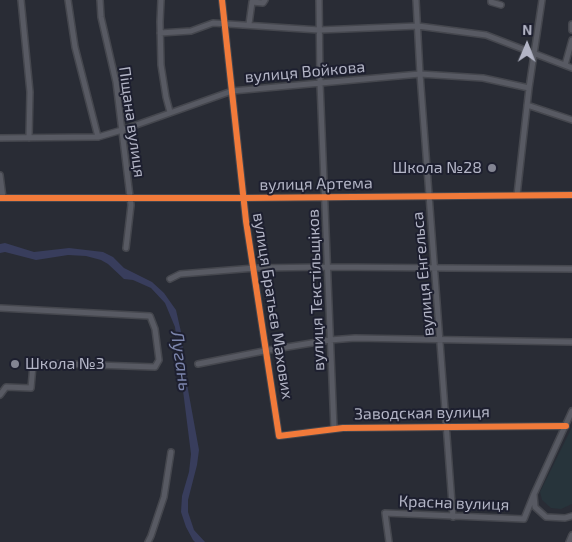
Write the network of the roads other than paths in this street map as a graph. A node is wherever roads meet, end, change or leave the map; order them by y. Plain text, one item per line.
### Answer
1 (21, 0) edge
2 (68, 0) edge
3 (100, 0) edge
4 (161, 0) edge
5 (222, 0) edge
6 (265, 0) edge
7 (319, 0) edge
8 (416, 0) edge
9 (491, 0) edge
10 (542, 0) edge
11 (501, 5) dead end
12 (225, 24) junction
13 (249, 24) junction
14 (572, 24) edge
15 (418, 26) junction
16 (319, 30) junction
17 (572, 30) edge
18 (160, 33) junction
19 (572, 40) edge
20 (534, 53) junction
21 (565, 66) junction
22 (572, 68) edge
23 (420, 74) junction
24 (320, 83) junction
25 (529, 88) junction
26 (232, 91) junction
27 (527, 105) junction
28 (170, 112) junction
29 (572, 120) edge
30 (122, 130) junction
31 (98, 137) junction
32 (0, 138) edge
33 (29, 138) junction
34 (0, 175) edge
35 (517, 195) junction
36 (572, 195) edge
37 (325, 197) junction
38 (430, 197) junction
39 (1, 198) edge
40 (130, 198) junction
41 (244, 198) junction
42 (126, 248) dead end
43 (327, 267) junction
44 (252, 268) junction
45 (434, 268) junction
46 (572, 269) edge
47 (170, 279) dead end
48 (0, 308) edge
49 (441, 339) junction
50 (330, 340) junction
51 (572, 342) edge
52 (266, 351) junction
53 (198, 364) dead end
54 (0, 395) edge
55 (572, 411) edge
56 (447, 426) junction
57 (566, 426) junction
58 (334, 429) junction
59 (279, 436) joint
60 (171, 452) dead end
61 (534, 494) junction
62 (572, 516) edge
63 (453, 517) junction
64 (572, 535) edge
65 (148, 542) edge
66 (389, 542) edge
67 (569, 542) edge

1 - 33 street
2 - 31 street
3 - 30 street, Піщана вулиця
4 - 18 street
5 - 12 street, вулиця Братьєв Махових
6 - 13 street
7 - 16 street, вулиця Тєкстільщіков
8 - 15 street, вулиця Енгельса
9 - 11 street
10 - 20 street
12 - 13 street
12 - 18 street
12 - 26 street, вулиця Братьєв Махових
13 - 16 street
14 - 17 street
15 - 16 street
15 - 20 street
15 - 23 street, вулиця Енгельса
16 - 24 street, вулиця Тєкстільщіков
18 - 28 street
19 - 21 street
20 - 21 street
20 - 25 street
21 - 22 street
23 - 24 street, вулиця Войкова
23 - 25 street, вулиця Войкова
23 - 38 street, вулиця Енгельса
24 - 26 street, вулиця Войкова
24 - 37 street, вулиця Тєкстільщіков
25 - 27 street
26 - 28 street, вулиця Войкова
26 - 41 street, вулиця Братьєв Махових
27 - 29 street
27 - 35 street
28 - 30 street, вулиця Войкова
30 - 31 street, вулиця Войкова
30 - 40 street, Піщана вулиця
31 - 33 street, вулиця Войкова
32 - 33 street, вулиця Войкова
34 - 39 street
35 - 36 street, вулиця Артема
35 - 38 street, вулиця Артема
37 - 38 street, вулиця Артема
37 - 41 street, вулиця Артема
37 - 43 street, вулиця Тєкстільщіков
38 - 45 street, вулиця Енгельса
39 - 40 street, вулиця Артема
40 - 41 street, вулиця Артема
40 - 42 street, Піщана вулиця
41 - 44 street, вулиця Братьєв Махових
43 - 44 street
43 - 45 street
43 - 50 street, вулиця Тєкстільщіков
44 - 47 street
44 - 52 street, вулиця Братьєв Махових
45 - 46 street
45 - 49 street, вулиця Енгельса
48 - 54 street
49 - 50 street
49 - 51 street
49 - 56 street, вулиця Енгельса
50 - 52 street
50 - 58 street, вулиця Тєкстільщіков
52 - 53 street
52 - 59 street, вулиця Братьєв Махових
55 - 57 street
56 - 57 street, Заводская вулиця
56 - 58 street, Заводская вулиця
56 - 63 street, вулиця Енгельса
57 - 61 street
58 - 59 street, Заводская вулиця
60 - 65 street
61 - 62 street
61 - 63 street, Красна вулиця
63 - 66 street, Красна вулиця
64 - 67 street

